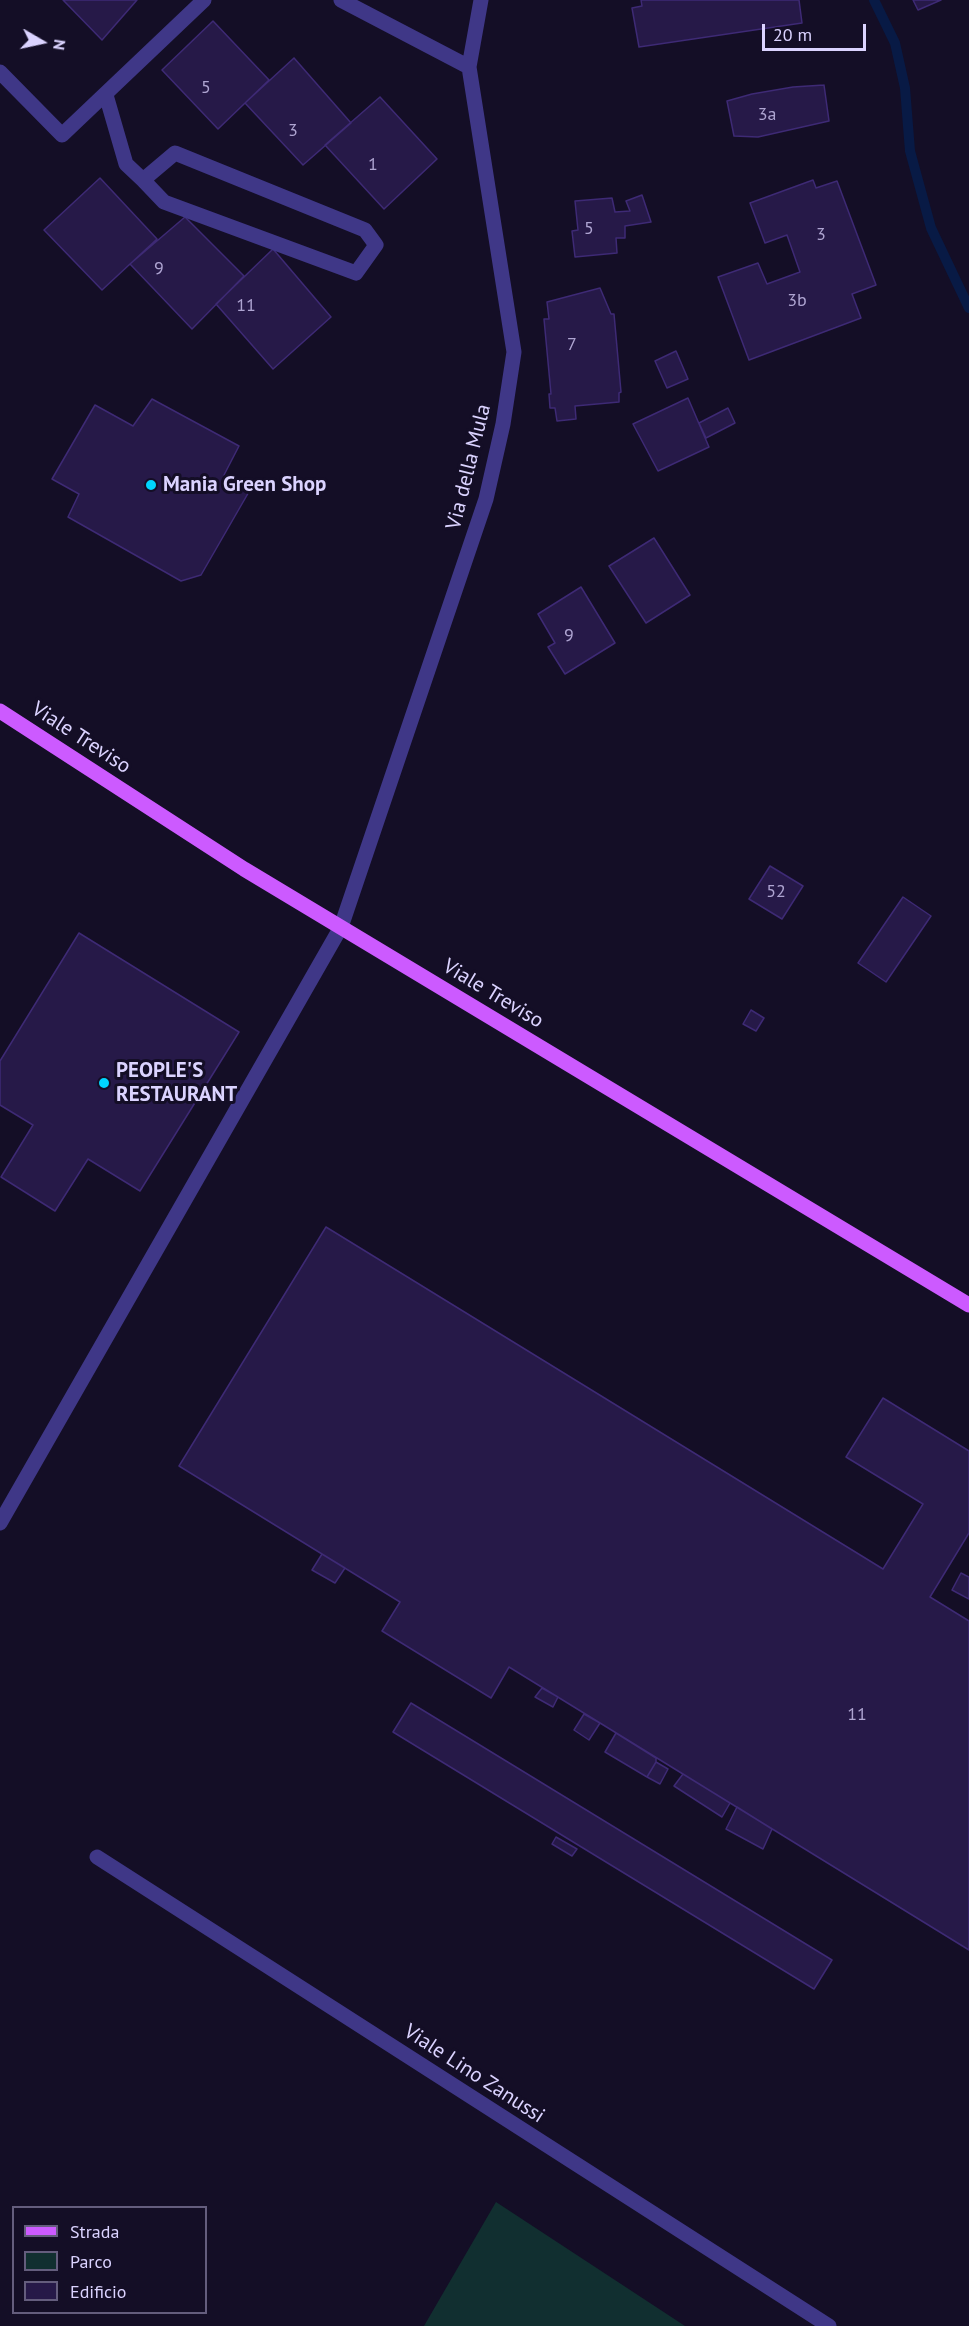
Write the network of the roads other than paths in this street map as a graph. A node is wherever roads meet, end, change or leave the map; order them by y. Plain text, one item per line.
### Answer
1 (204, 0) edge
2 (341, 0) edge
3 (481, 0) edge
4 (469, 67) junction
5 (0, 72) edge
6 (106, 94) junction
7 (143, 180) junction
8 (0, 711) edge
9 (341, 927) junction
10 (969, 1305) edge
11 (0, 1523) edge
12 (97, 1857) dead end
13 (829, 2326) edge

1 - 6 street
2 - 4 street
3 - 4 street, Via della Mula
4 - 9 street, Via della Mula
5 - 6 street
6 - 7 street
7 - 7 street
8 - 9 main road, Viale Treviso
9 - 10 main road, Viale Treviso
9 - 11 street, Via della Mula
12 - 13 street, Viale Lino Zanussi

